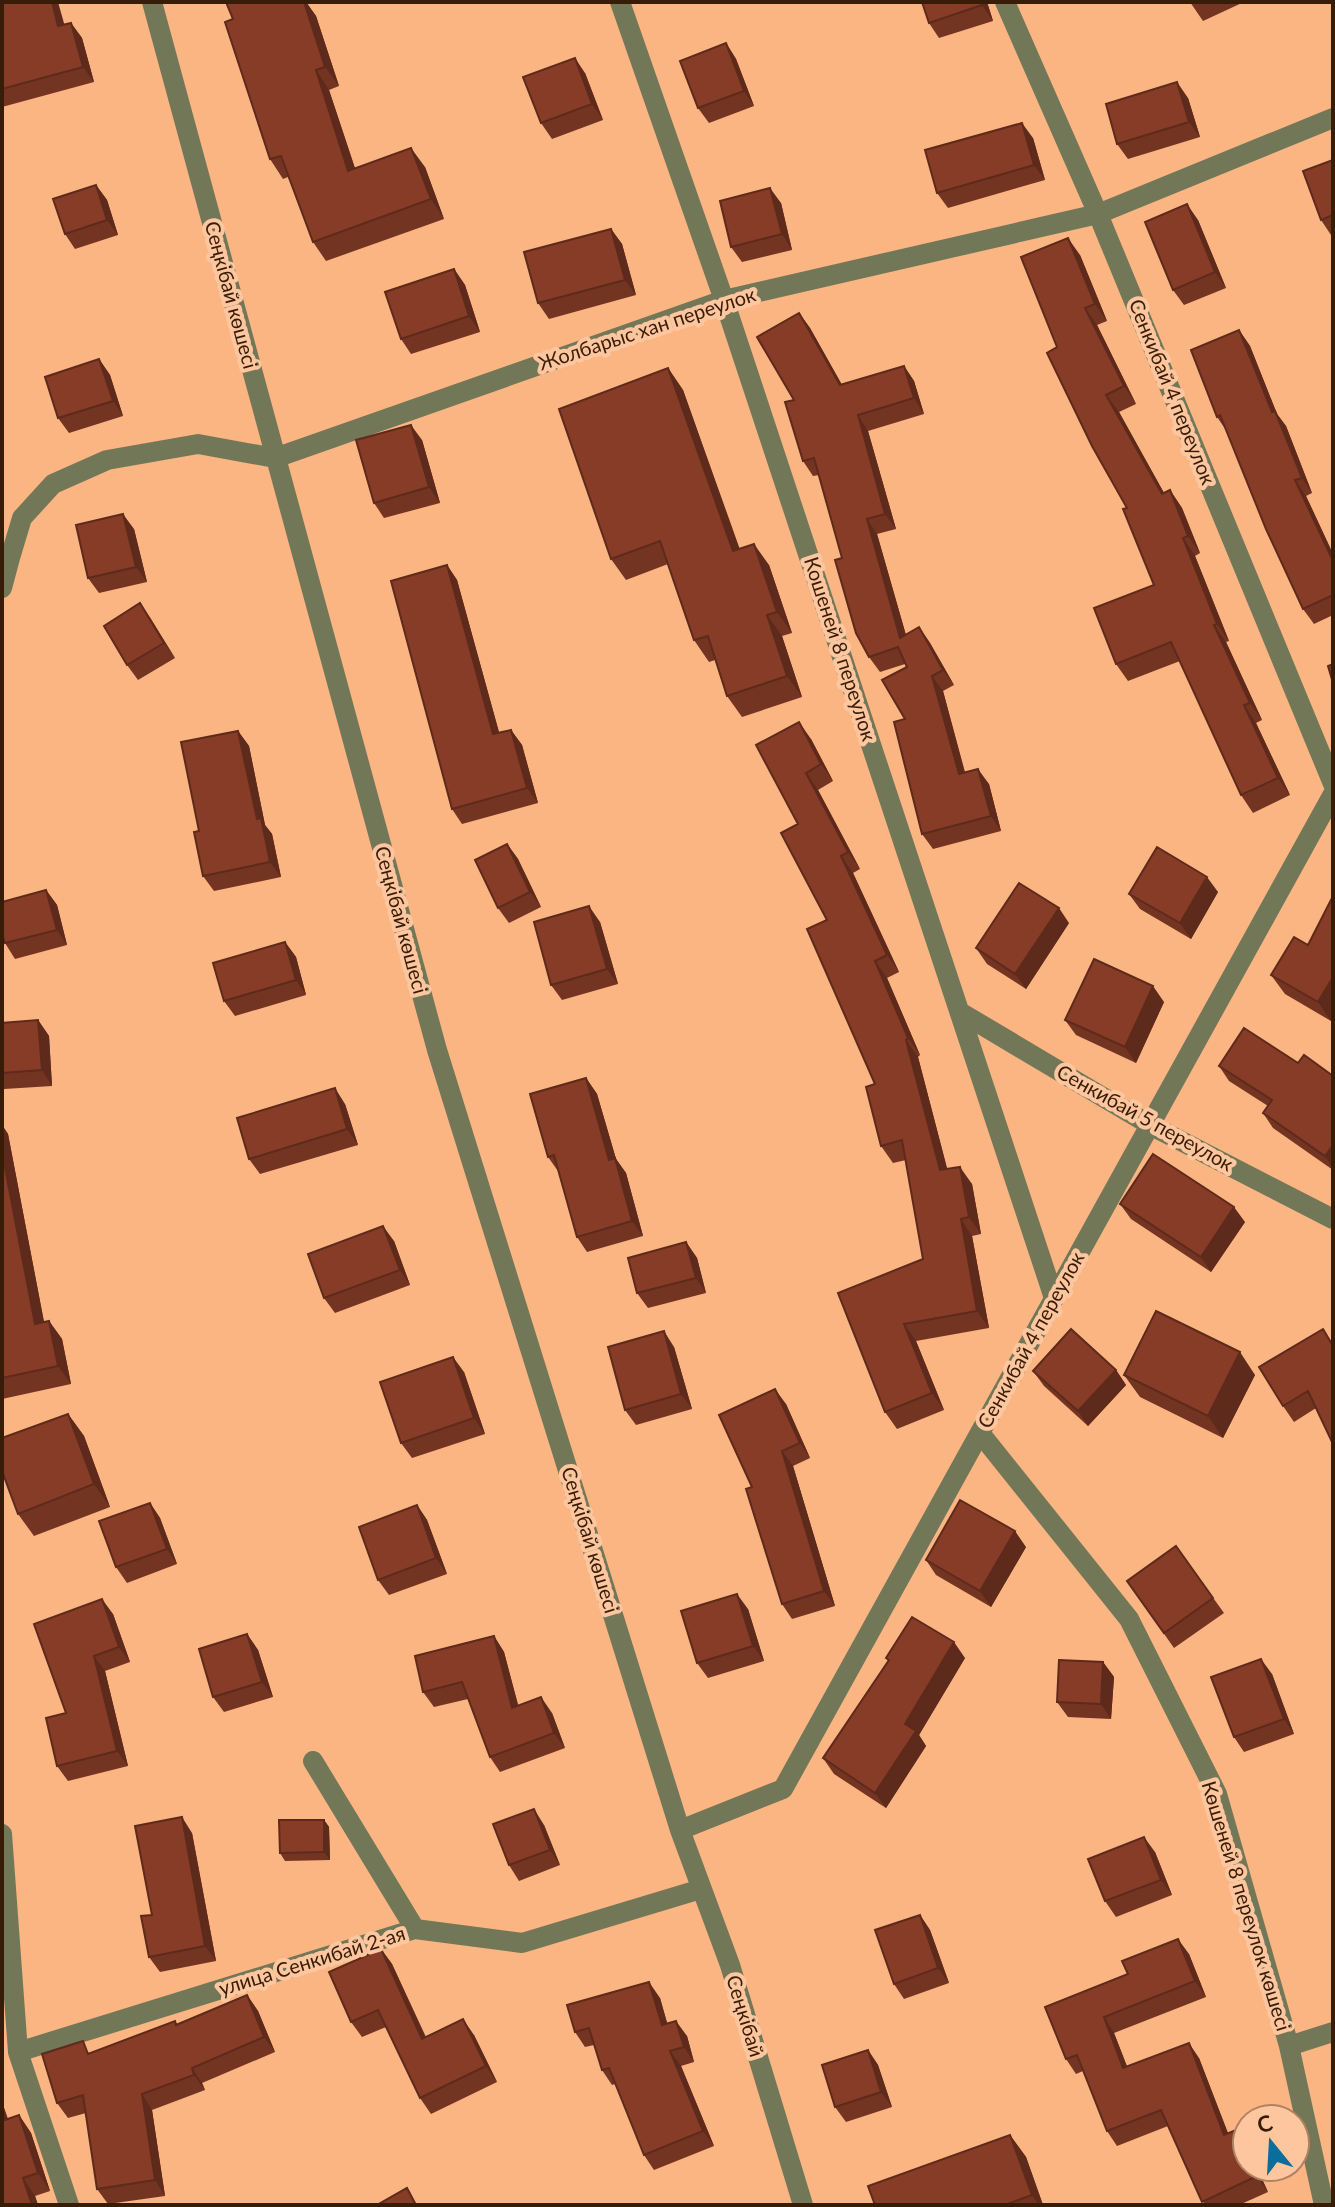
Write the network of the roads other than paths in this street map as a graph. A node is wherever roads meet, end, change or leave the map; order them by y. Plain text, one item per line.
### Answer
1 (152, 2) edge
2 (620, 2) edge
3 (1005, 2) edge
4 (1333, 118) edge
5 (1098, 214) junction
6 (724, 300) junction
7 (275, 458) junction
8 (6, 559) edge
9 (2, 588) edge
10 (1333, 784) edge
11 (1333, 794) edge
12 (960, 1012) junction
13 (1150, 1125) junction
14 (1333, 1219) edge
15 (1054, 1298) junction
16 (980, 1433) junction
17 (313, 1761) dead end
18 (680, 1830) junction
19 (2, 1834) edge
20 (701, 1889) junction
21 (415, 1929) junction
22 (1333, 2032) edge
23 (1289, 2046) junction
24 (18, 2052) junction
25 (69, 2205) edge
26 (803, 2205) edge
27 (1324, 2205) edge

1 - 7 street, Сеңкібай көшесі
2 - 6 street, Кошеней 8 переулок
3 - 5 street, Сенкибай 4 переулок
4 - 5 street, Жолбарыс хан переулок
5 - 6 street, Жолбарыс хан переулок
5 - 10 street, Сенкибай 4 переулок
6 - 7 street, Жолбарыс хан переулок
6 - 12 street, Кошеней 8 переулок
7 - 8 street, Жолбарыс хан переулок
7 - 18 street, Сеңкібай көшесі
8 - 9 street
11 - 13 street, Сенкибай 4 переулок
12 - 13 street, Сенкибай 5 переулок
12 - 15 street, Кошеней 8 переулок
13 - 14 street, Сенкибай 5 переулок
13 - 15 street, Сенкибай 4 переулок
15 - 16 street, Сенкибай 4 переулок
16 - 18 street, Сенкибай 4 переулок
16 - 23 street, Көшеней 8 переулок көшесі
17 - 21 street
18 - 20 street, Сеңкібай
19 - 24 street
20 - 21 street, улица Сенкибай 2-ая
20 - 26 street, Сеңкібай
21 - 24 street, улица Сенкибай 2-ая
22 - 23 street
23 - 27 street, Көшеней 8 переулок көшесі
24 - 25 street

